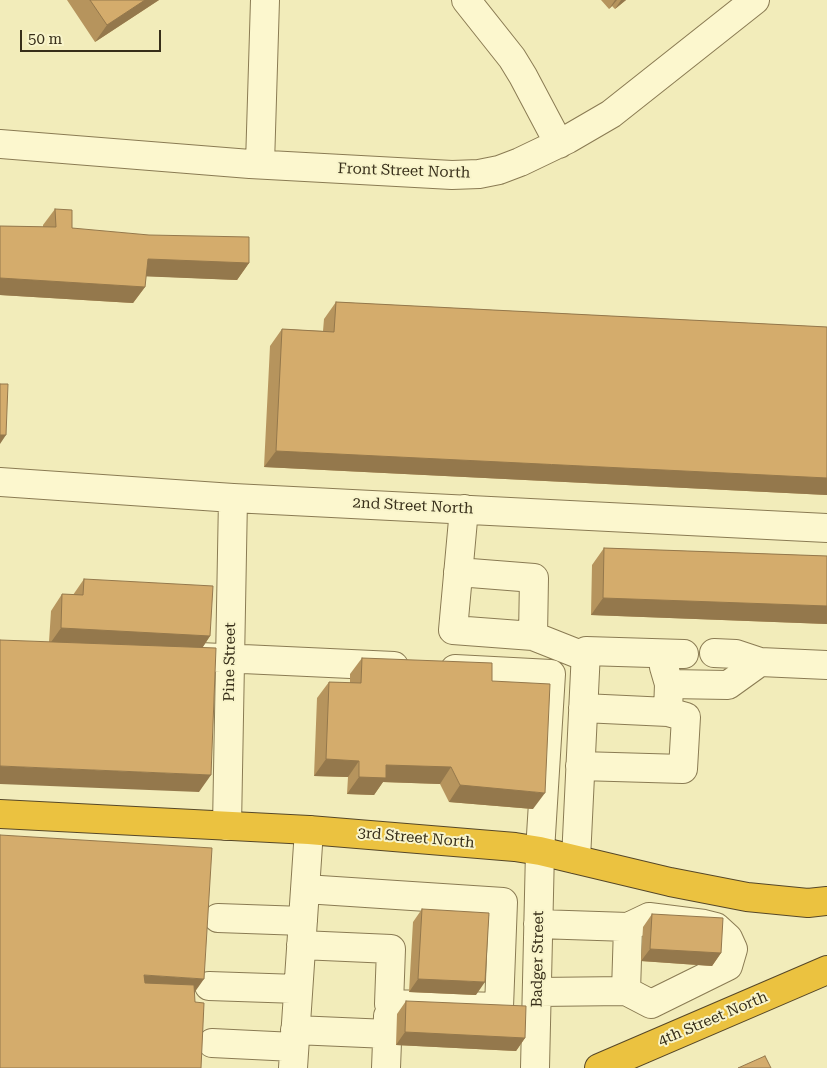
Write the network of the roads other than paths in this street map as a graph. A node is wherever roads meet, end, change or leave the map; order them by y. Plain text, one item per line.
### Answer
1 (265, 0) edge
2 (466, 0) edge
3 (755, 0) edge
4 (0, 144) edge
5 (559, 144) junction
6 (260, 164) junction
7 (0, 482) edge
8 (233, 498) junction
9 (464, 509) junction
10 (825, 526) edge
11 (458, 572) junction
12 (533, 636) junction
13 (714, 653) dead end
14 (153, 655) edge
15 (586, 657) junction
16 (230, 658) junction
17 (760, 662) junction
18 (827, 665) edge
19 (669, 684) junction
20 (583, 708) junction
21 (668, 712) junction
22 (580, 766) junction
23 (0, 814) edge
24 (227, 826) junction
25 (309, 830) junction
26 (540, 850) junction
27 (576, 859) junction
28 (305, 888) junction
29 (827, 901) edge
30 (218, 918) dead end
31 (538, 924) junction
32 (628, 927) junction
33 (302, 932) junction
34 (501, 955) junction
35 (538, 956) junction
36 (827, 970) edge
37 (208, 986) dead end
38 (298, 989) junction
39 (626, 991) junction
40 (537, 1000) junction
41 (389, 1004) junction
42 (499, 1007) junction
43 (388, 1034) junction
44 (212, 1043) dead end
45 (294, 1048) edge
46 (386, 1068) edge
47 (535, 1068) edge
48 (599, 1068) edge

1 - 6 street
2 - 5 street
3 - 5 street, Front Street North
4 - 6 street, Front Street North
5 - 6 street, Front Street North
7 - 8 street, 2nd Street North
8 - 9 street, 2nd Street North
8 - 16 street, Pine Street
9 - 10 street, 2nd Street North
9 - 11 street
11 - 12 street
11 - 12 street
12 - 15 street
13 - 17 street
14 - 16 street
15 - 19 street
15 - 20 street
16 - 24 street, Pine Street
16 - 26 street, Badger Street
17 - 18 street
17 - 19 street
19 - 21 street
20 - 21 street
20 - 22 street
21 - 22 street
22 - 27 street
23 - 24 highway, 3rd Street North
24 - 25 highway, 3rd Street North
25 - 26 highway, 3rd Street North
25 - 28 street
26 - 27 highway, 3rd Street North
26 - 31 street, Badger Street
27 - 29 highway, 3rd Street North
28 - 33 street
28 - 34 street
30 - 33 street
31 - 32 street
31 - 35 street, Badger Street
32 - 39 street
32 - 39 street
33 - 38 street
33 - 41 street
34 - 35 street
34 - 42 street
35 - 40 street, Badger Street
36 - 48 highway, 4th Street North
37 - 38 street
38 - 45 street
39 - 40 street
40 - 42 street
40 - 47 street, Badger Street
41 - 42 street
41 - 43 street
43 - 45 street
43 - 46 street
44 - 45 street

